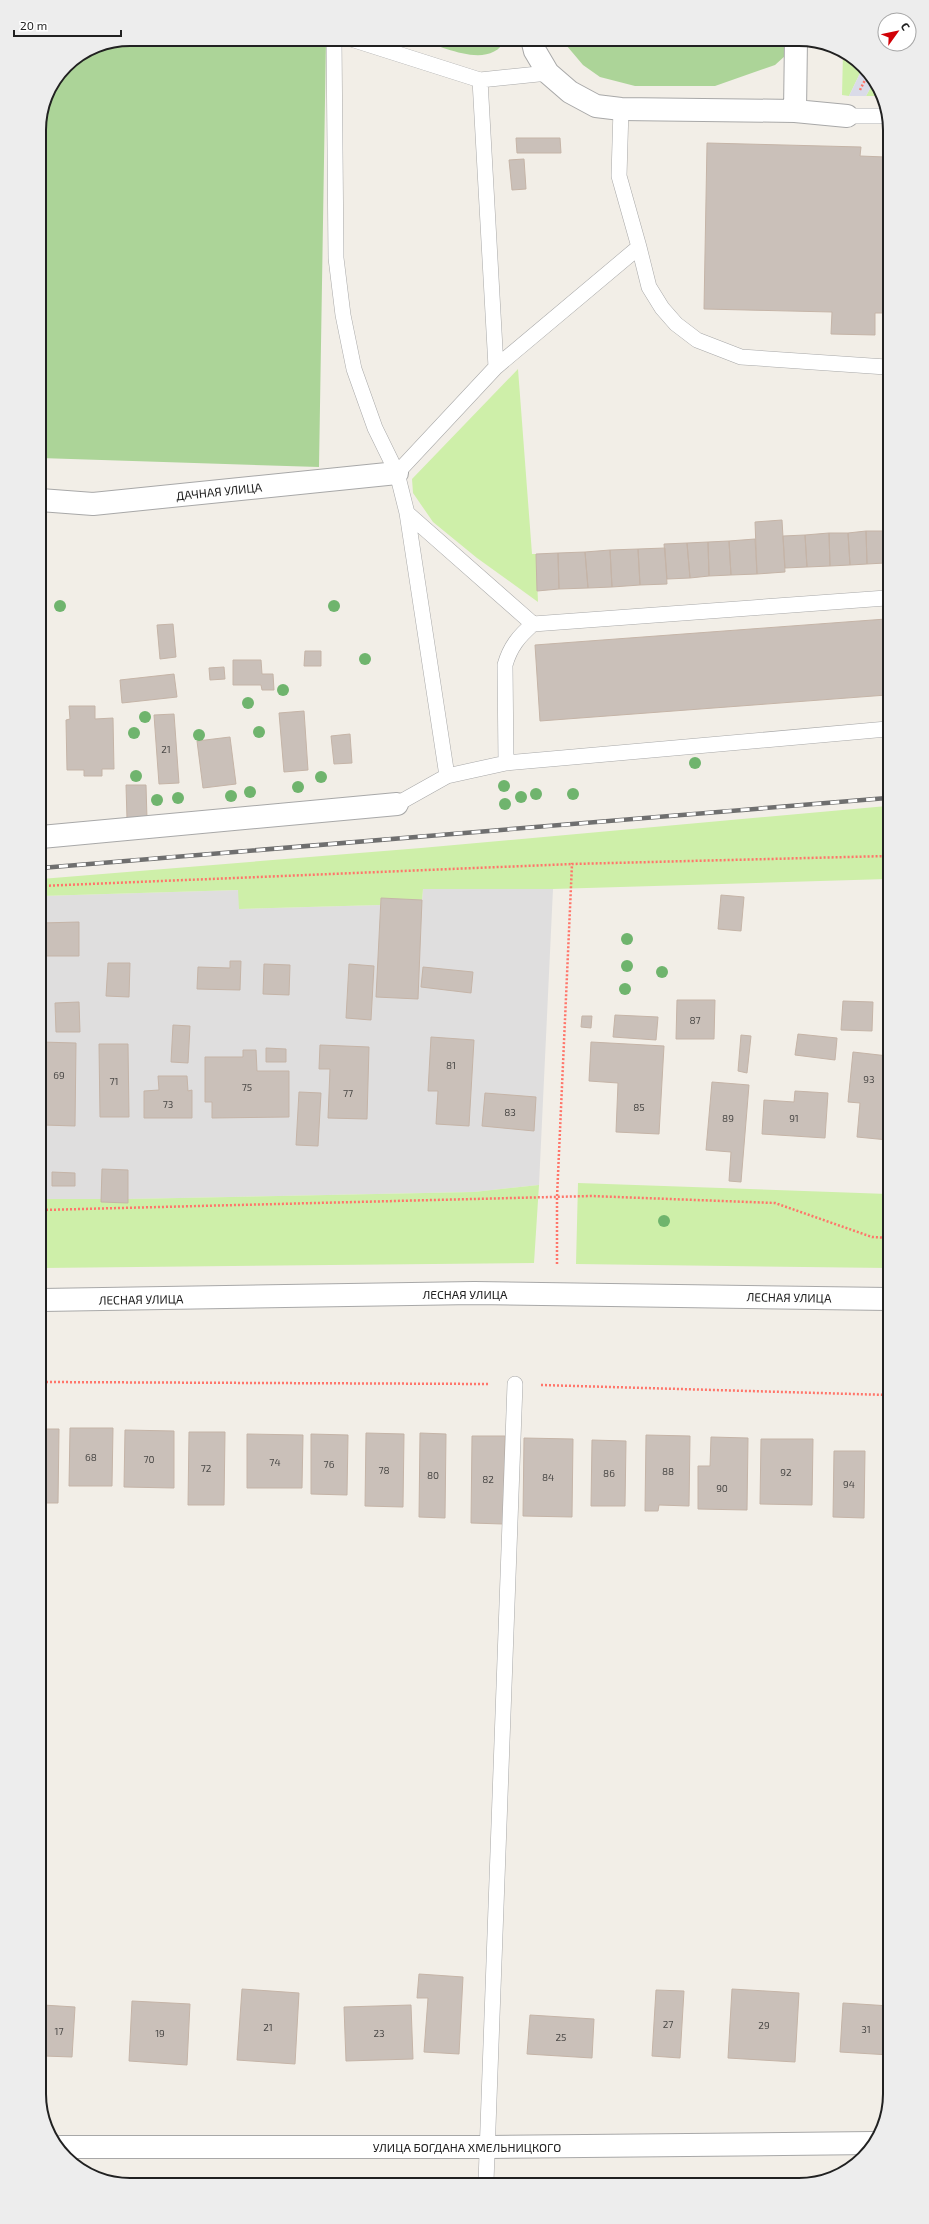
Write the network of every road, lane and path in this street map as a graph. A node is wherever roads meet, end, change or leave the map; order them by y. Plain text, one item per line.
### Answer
1 (334, 46) edge
2 (373, 46) edge
3 (534, 46) edge
4 (796, 46) edge
5 (548, 73) junction
6 (480, 80) junction
7 (621, 109) junction
8 (795, 111) junction
9 (847, 116) joint
10 (882, 116) edge
11 (639, 247) junction
12 (883, 366) edge
13 (496, 367) junction
14 (397, 473) junction
15 (46, 500) edge
16 (407, 513) junction
17 (883, 598) edge
18 (534, 624) junction
19 (883, 729) edge
20 (506, 763) junction
21 (448, 776) junction
22 (397, 804) joint
23 (46, 837) edge
24 (883, 856) edge
25 (572, 864) junction
26 (46, 886) edge
27 (557, 1197) junction
28 (46, 1210) edge
29 (883, 1238) edge
30 (556, 1294) junction
31 (883, 1299) edge
32 (46, 1300) edge
33 (46, 1382) edge
34 (515, 1384) junction
35 (883, 1395) edge
36 (867, 2144) edge
37 (65, 2147) edge
38 (488, 2147) junction
39 (486, 2178) edge

1 - 14 lane
2 - 6 lane
3 - 5 street
4 - 8 street
5 - 6 lane
5 - 7 street
6 - 13 lane
7 - 8 street
7 - 11 lane
8 - 9 street
9 - 10 lane
11 - 12 lane
11 - 13 lane
13 - 14 lane
14 - 15 street, ДАЧНАЯ УЛИЦА
14 - 16 lane
16 - 18 lane
16 - 21 lane
17 - 18 lane
18 - 20 lane
19 - 20 lane
20 - 21 lane
21 - 22 lane
22 - 23 street
24 - 25 path
25 - 26 path
25 - 27 path
27 - 28 path
27 - 29 path
27 - 30 path
30 - 31 street, ЛЕСНАЯ УЛИЦА
30 - 32 street, ЛЕСНАЯ УЛИЦА
33 - 34 path
34 - 35 path
34 - 38 lane
36 - 38 street, УЛИЦА БОГДАНА ХМЕЛЬНИЦКОГО
37 - 38 street, УЛИЦА БОГДАНА ХМЕЛЬНИЦКОГО
38 - 39 lane

